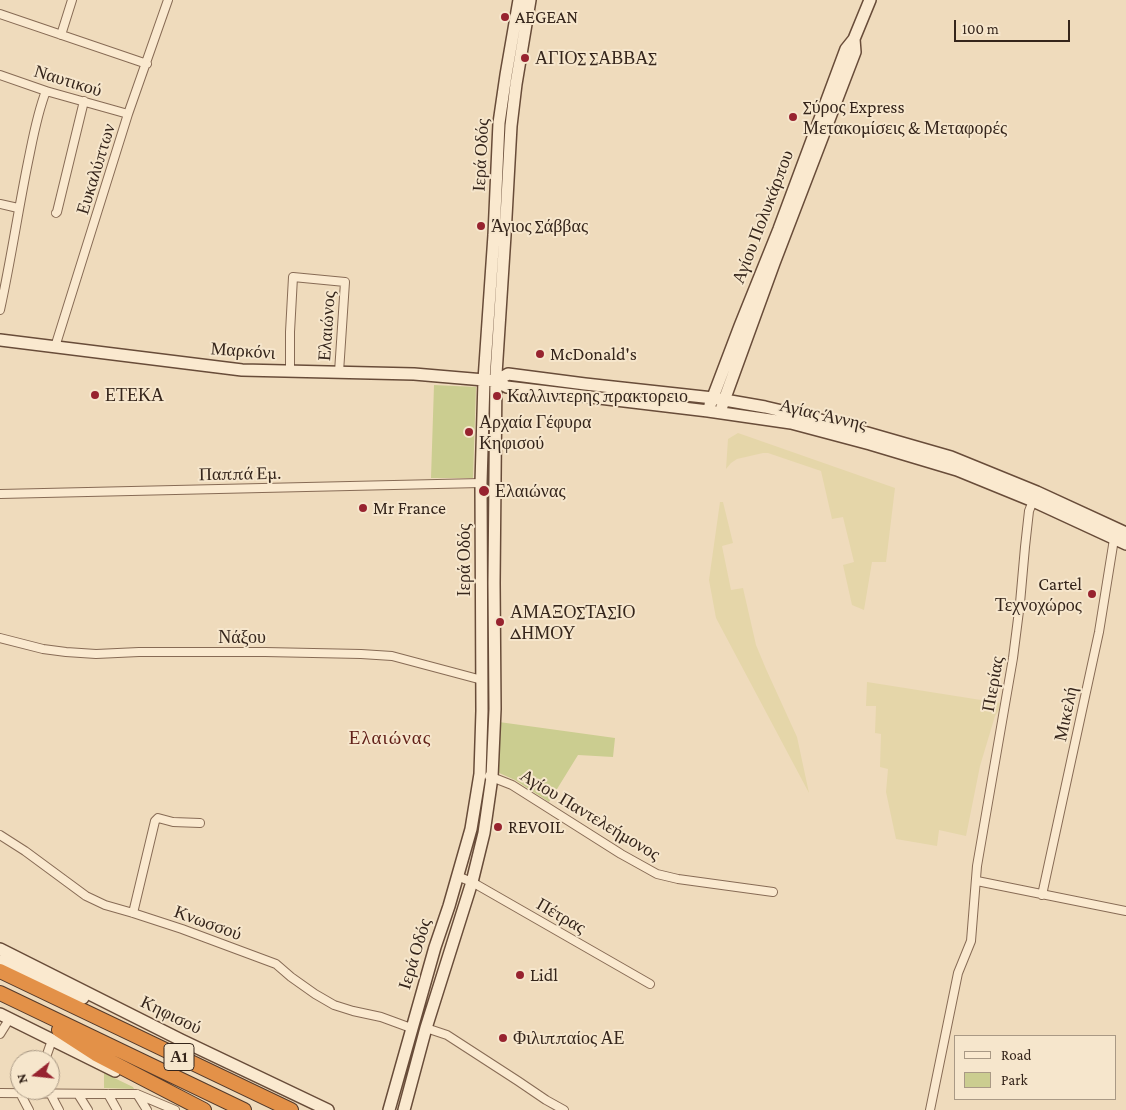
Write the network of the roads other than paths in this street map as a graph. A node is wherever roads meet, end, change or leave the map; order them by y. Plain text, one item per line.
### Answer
1 (72, 0) edge
2 (168, 0) edge
3 (519, 0) edge
4 (530, 0) edge
5 (870, 0) edge
6 (0, 14) edge
7 (61, 35) junction
8 (854, 39) junction
9 (147, 64) junction
10 (0, 75) edge
11 (46, 91) junction
12 (84, 101) junction
13 (128, 114) junction
14 (0, 204) edge
15 (18, 208) junction
16 (56, 213) dead end
17 (0, 310) edge
18 (0, 340) edge
19 (55, 347) junction
20 (290, 372) junction
21 (339, 372) junction
22 (490, 380) junction
23 (713, 398) junction
24 (724, 400) junction
25 (708, 411) junction
26 (720, 413) junction
27 (481, 483) junction
28 (0, 494) edge
29 (1035, 496) junction
30 (1126, 533) edge
31 (1114, 539) junction
32 (1126, 544) edge
33 (0, 638) edge
34 (482, 680) junction
35 (480, 774) junction
36 (492, 777) junction
37 (200, 823) dead end
38 (0, 835) edge
39 (457, 876) junction
40 (976, 881) junction
41 (472, 882) junction
42 (773, 892) dead end
43 (1042, 895) junction
44 (1126, 911) edge
45 (133, 913) junction
46 (0, 949) edge
47 (0, 961) edge
48 (0, 971) edge
49 (650, 984) dead end
50 (56, 987) junction
51 (4, 995) edge
52 (5, 1016) edge
53 (102, 1019) junction
54 (411, 1028) junction
55 (426, 1028) junction
56 (0, 1034) edge
57 (52, 1040) junction
58 (181, 1040) junction
59 (48, 1050) edge
60 (60, 1093) edge
61 (78, 1094) junction
62 (108, 1094) junction
63 (138, 1094) junction
64 (391, 1105) edge
65 (189, 1109) edge
66 (88, 1110) edge
67 (117, 1110) edge
68 (148, 1110) edge
69 (175, 1110) edge
70 (204, 1110) edge
71 (244, 1110) edge
72 (291, 1110) edge
73 (328, 1110) edge
74 (384, 1110) edge
75 (404, 1110) edge
76 (564, 1110) edge
77 (930, 1110) edge

1 - 7 street
2 - 9 street, Ευκαλύπτων
3 - 22 main road, Ιερά Οδός
4 - 22 main road, Ιερά Οδός
5 - 8 main road, Αγίου Πολυκάρπου
6 - 7 street
7 - 9 street
8 - 23 main road, Αγίου Πολυκάρπου
8 - 24 main road, Αγίου Πολυκάρπου
9 - 13 street, Ευκαλύπτων
10 - 11 street, Ναυτικού
11 - 12 street, Ναυτικού
11 - 15 street
12 - 13 street, Ναυτικού
12 - 16 street
13 - 19 street, Ευκαλύπτων
14 - 15 street
15 - 17 street
18 - 19 main road, Μαρκόνι
19 - 20 main road, Μαρκόνι
20 - 21 main road, Μαρκόνι
20 - 21 street, Ελαιώνος
21 - 22 main road, Μαρκόνι
22 - 23 main road, Αγίας Άννης
22 - 25 main road, Αγίας Άννης
22 - 27 main road, Ιερά Οδός
22 - 36 main road, Ιερά Οδός
23 - 24 main road, Αγίας Άννης
23 - 25 main road, Αγίου Πολυκάρπου
24 - 26 main road, Αγίου Πολυκάρπου
24 - 29 main road, Αγίας Άννης
25 - 26 main road, Αγίας Άννης
26 - 29 main road, Αγίας Άννης
27 - 28 street, Παππά Εμ.
27 - 34 main road, Ιερά Οδός
29 - 30 main road, Αγίας Άννης
29 - 31 main road, Αγίας Άννης
29 - 40 street, Πιερίας
31 - 32 main road, Αγίας Άννης
31 - 43 street, Μικελή
33 - 34 street, Νάξου
34 - 35 main road, Ιερά Οδός
35 - 36 street, Αγίου Παντελεήμονος
35 - 39 main road, Ιερά Οδός
36 - 41 main road, Ιερά Οδός
36 - 42 street, Αγίου Παντελεήμονος
37 - 45 street
38 - 45 street, Κνωσσού
39 - 41 street, Πέτρας
39 - 54 main road, Ιερά Οδός
40 - 43 street
40 - 77 street, Πιερίας
41 - 49 street, Πέτρας
41 - 55 main road, Ιερά Οδός
43 - 44 street
45 - 54 street, Κνωσσού
46 - 58 main road, Κηφισού
47 - 50 main road
48 - 53 highway, Α1
50 - 53 highway
50 - 58 main road
51 - 70 highway
51 - 71 highway, Α1
52 - 56 street
52 - 57 main road
53 - 72 highway, Α1
54 - 64 main road, Ιερά Οδός
55 - 75 main road, Ιερά Οδός
55 - 76 street
57 - 59 street
57 - 65 main road
58 - 73 main road, Κηφισού
60 - 61 street
61 - 62 street
61 - 66 street
62 - 63 street
62 - 67 street
63 - 68 street
63 - 69 street
64 - 74 main road

